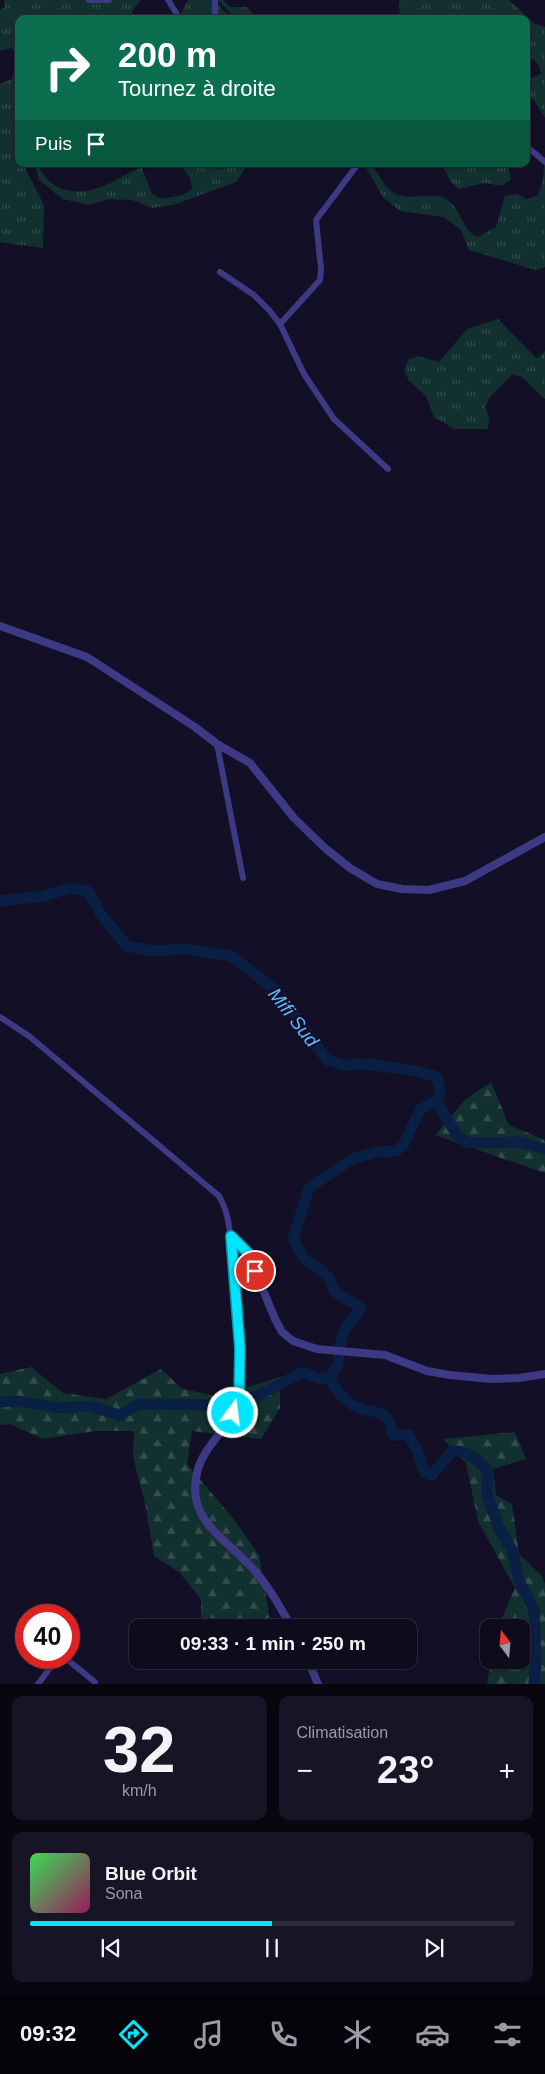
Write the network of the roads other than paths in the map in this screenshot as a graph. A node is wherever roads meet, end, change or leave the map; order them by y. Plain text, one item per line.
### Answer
1 (89, 0) edge
2 (108, 0) edge
3 (168, 0) edge
4 (215, 0) edge
5 (177, 15) edge
6 (215, 15) edge
7 (530, 149) edge
8 (545, 162) edge
9 (356, 167) edge
10 (220, 272) dead end
11 (280, 324) junction
12 (388, 469) dead end
13 (0, 626) edge
14 (217, 744) junction
15 (545, 837) edge
16 (243, 878) dead end
17 (0, 1017) edge
18 (231, 1236) junction
19 (545, 1374) edge
20 (239, 1396) joint
21 (287, 1619) edge
22 (312, 1669) edge
23 (94, 1682) dead end
24 (38, 1684) edge
25 (318, 1684) edge

1 - 2 street
3 - 5 street
4 - 6 street
7 - 8 street
9 - 11 street
10 - 11 street
11 - 12 street
13 - 14 street
14 - 15 street
14 - 16 street
17 - 18 street
18 - 19 street
18 - 20 street
20 - 21 street
22 - 25 street
23 - 24 street

